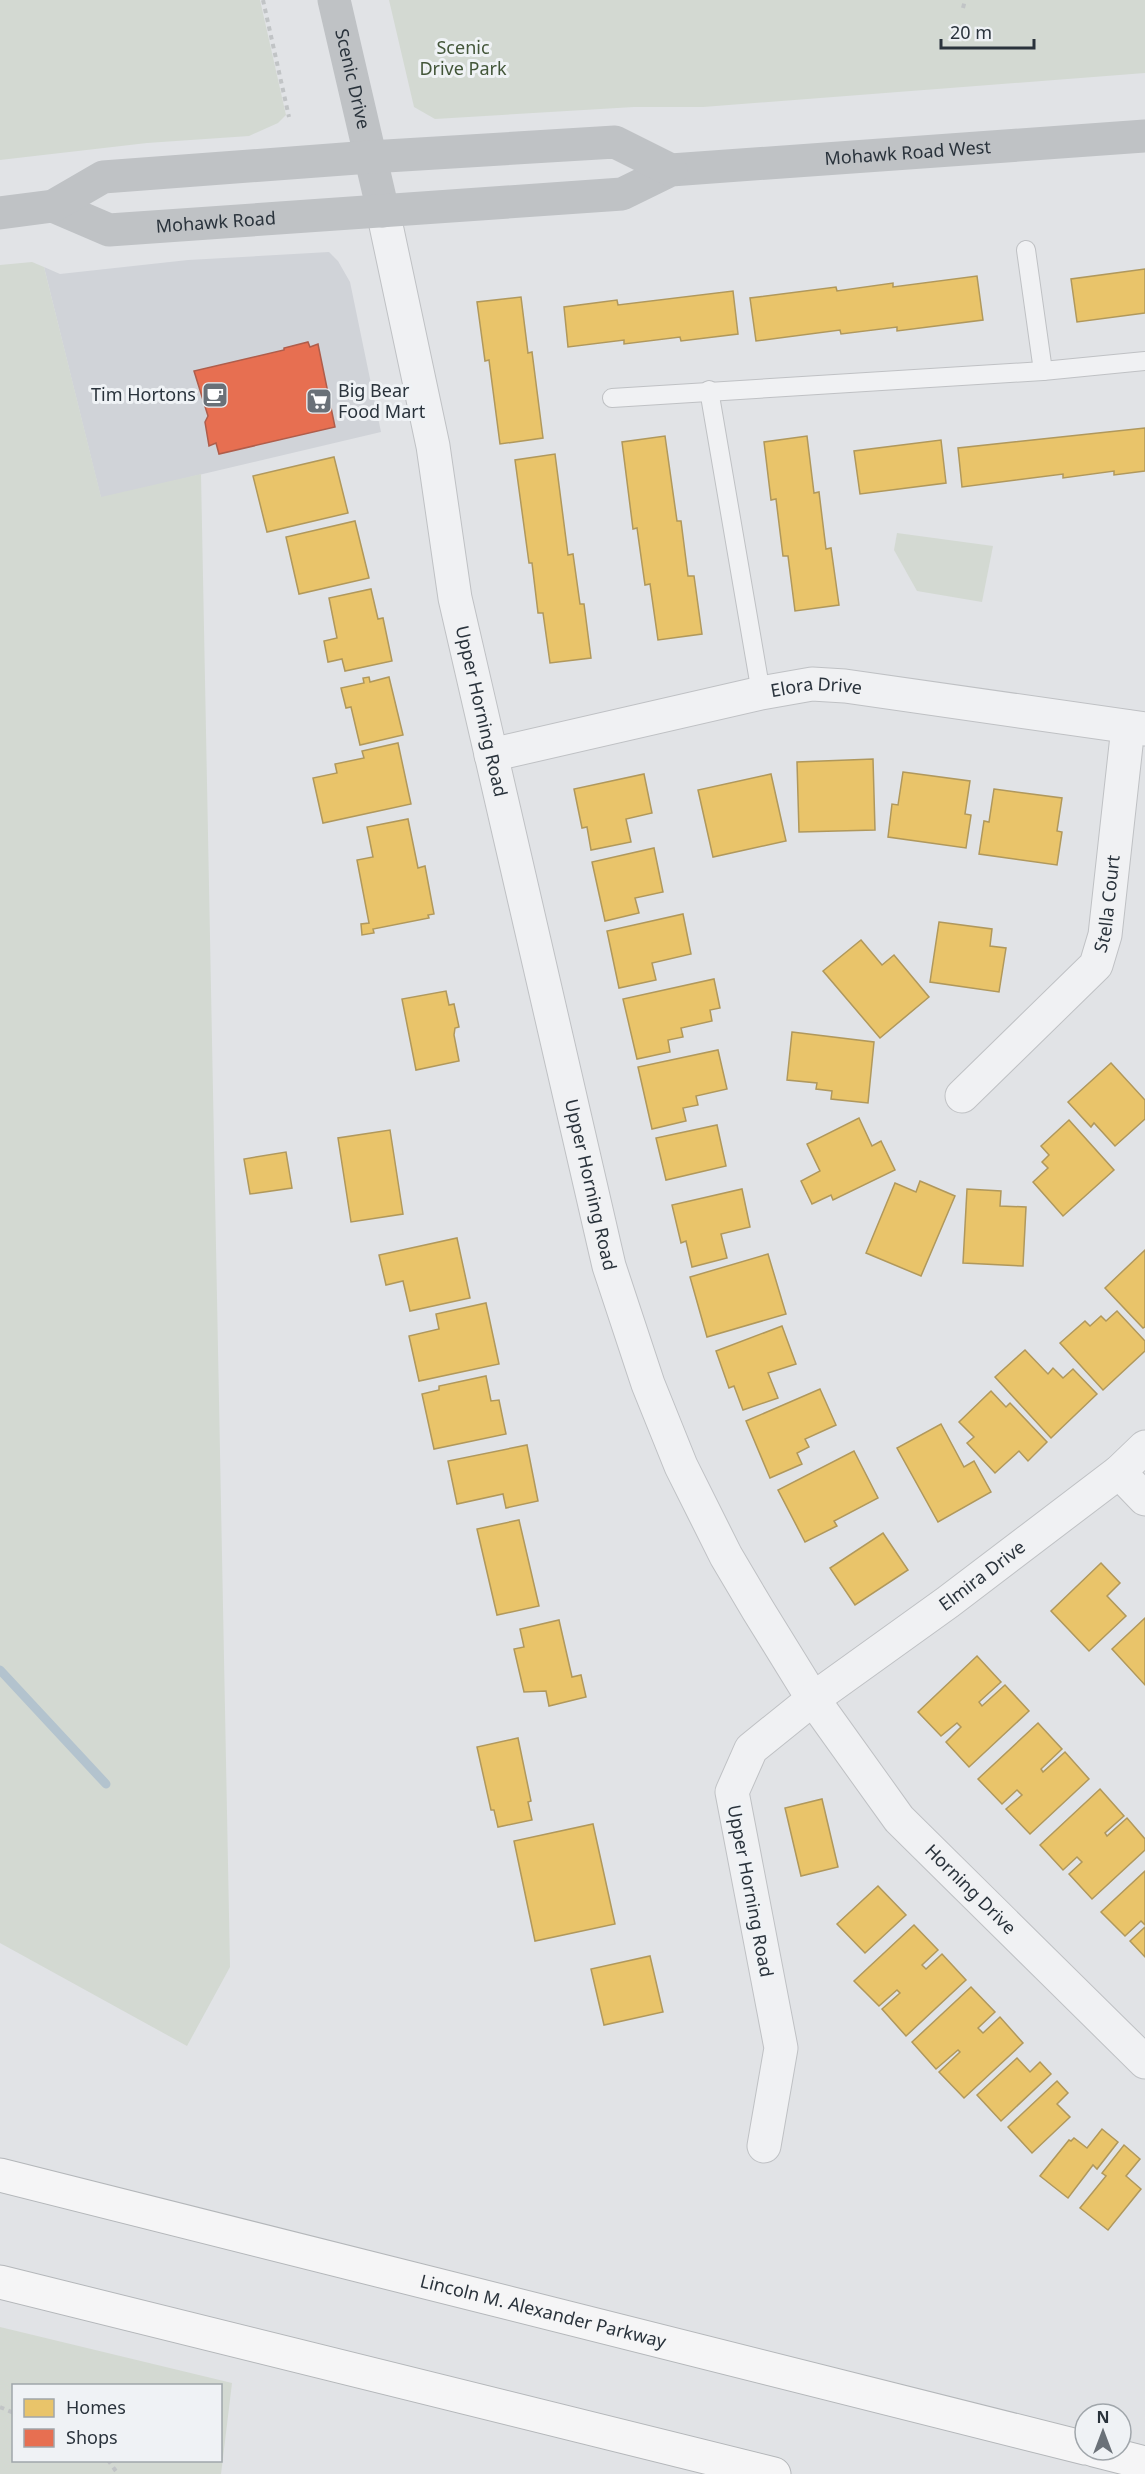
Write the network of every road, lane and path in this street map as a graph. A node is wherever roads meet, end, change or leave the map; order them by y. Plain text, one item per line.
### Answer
1 (263, 0) edge
2 (334, 0) edge
3 (965, 0) edge
4 (963, 8) dead end
5 (289, 117) dead end
6 (1145, 136) edge
7 (370, 157) junction
8 (671, 170) junction
9 (53, 206) junction
10 (383, 211) junction
11 (0, 213) edge
12 (1026, 250) dead end
13 (1145, 361) edge
14 (1043, 371) junction
15 (709, 390) junction
16 (612, 398) dead end
17 (761, 693) junction
18 (1137, 728) edge
19 (490, 755) junction
20 (962, 1096) dead end
21 (1145, 1447) edge
22 (1119, 1472) junction
23 (1145, 1499) edge
24 (813, 1699) junction
25 (1145, 2062) edge
26 (764, 2146) dead end
27 (0, 2175) edge
28 (0, 2282) edge
29 (1073, 2445) edge
30 (774, 2474) edge

1 - 5 path
2 - 7 main road, Scenic Drive
3 - 4 path
6 - 8 main road, Mohawk Road West
7 - 8 main road
7 - 9 main road
7 - 10 main road, Upper Horning Road
8 - 10 main road, Mohawk Road West
9 - 10 main road, Mohawk Road
9 - 11 main road
10 - 19 street, Upper Horning Road
12 - 14 lane
13 - 14 lane
14 - 15 lane
15 - 16 lane
15 - 17 lane
17 - 18 street, Elora Drive
17 - 19 street, Elora Drive
18 - 20 street, Stella Court
19 - 24 street, Upper Horning Road
21 - 22 street, Elmira Drive
22 - 23 street
22 - 24 street, Elmira Drive
24 - 25 street, Horning Drive
24 - 26 street, Upper Horning Road
27 - 29 highway, Lincoln M. Alexander Parkway
28 - 30 highway

